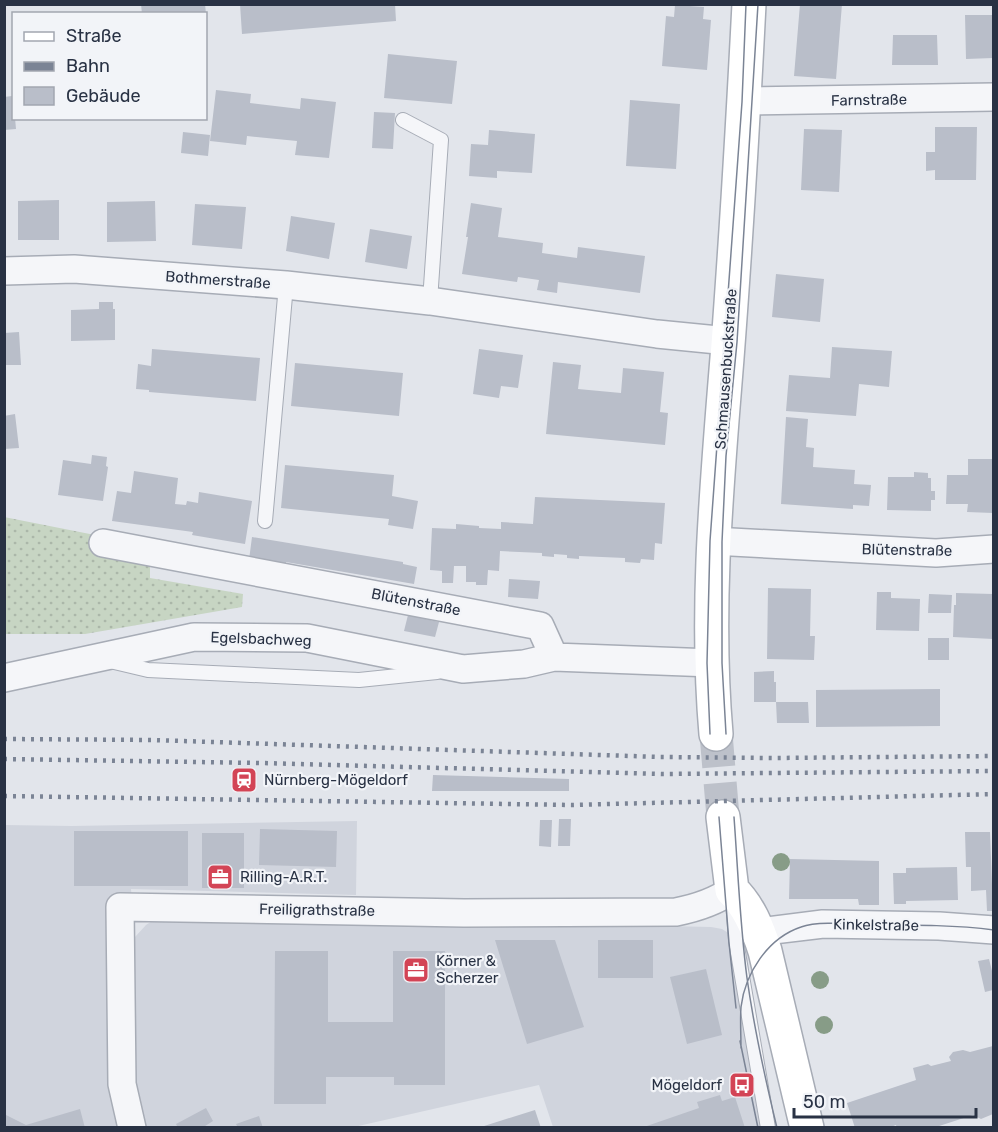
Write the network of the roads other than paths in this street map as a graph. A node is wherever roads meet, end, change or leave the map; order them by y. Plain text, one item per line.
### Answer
1 (749, 4) edge
2 (993, 97) edge
3 (744, 101) junction
4 (403, 120) dead end
5 (4, 271) edge
6 (286, 285) junction
7 (430, 301) junction
8 (728, 341) junction
9 (265, 521) dead end
10 (713, 541) junction
11 (103, 543) dead end
12 (993, 549) edge
13 (554, 657) junction
14 (99, 658) junction
15 (712, 663) junction
16 (464, 669) junction
17 (4, 678) edge
18 (716, 734) tunnel mouth
19 (723, 817) tunnel mouth
20 (732, 890) junction
21 (993, 930) edge
22 (759, 932) junction
23 (132, 1128) edge
24 (768, 1128) edge
25 (807, 1128) edge

1 - 3 street, Schmausenbuckstraße
2 - 3 street, Farnstraße
3 - 8 street, Schmausenbuckstraße
4 - 7 lane
5 - 6 street, Bothmerstraße
6 - 7 street, Bothmerstraße
6 - 9 lane
7 - 8 street, Bothmerstraße
8 - 10 street, Schmausenbuckstraße
10 - 12 street, Blütenstraße
10 - 15 street, Schmausenbuckstraße
11 - 13 street, Blütenstraße
13 - 15 street
13 - 16 street, Egelsbachweg
14 - 16 lane
14 - 16 street, Egelsbachweg
14 - 17 street, Egelsbachweg
15 - 18 street, Schmausenbuckstraße
19 - 20 street
20 - 22 street
20 - 23 street, Freiligrathstraße
20 - 24 lane
21 - 22 street, Kinkelstraße
22 - 25 street

